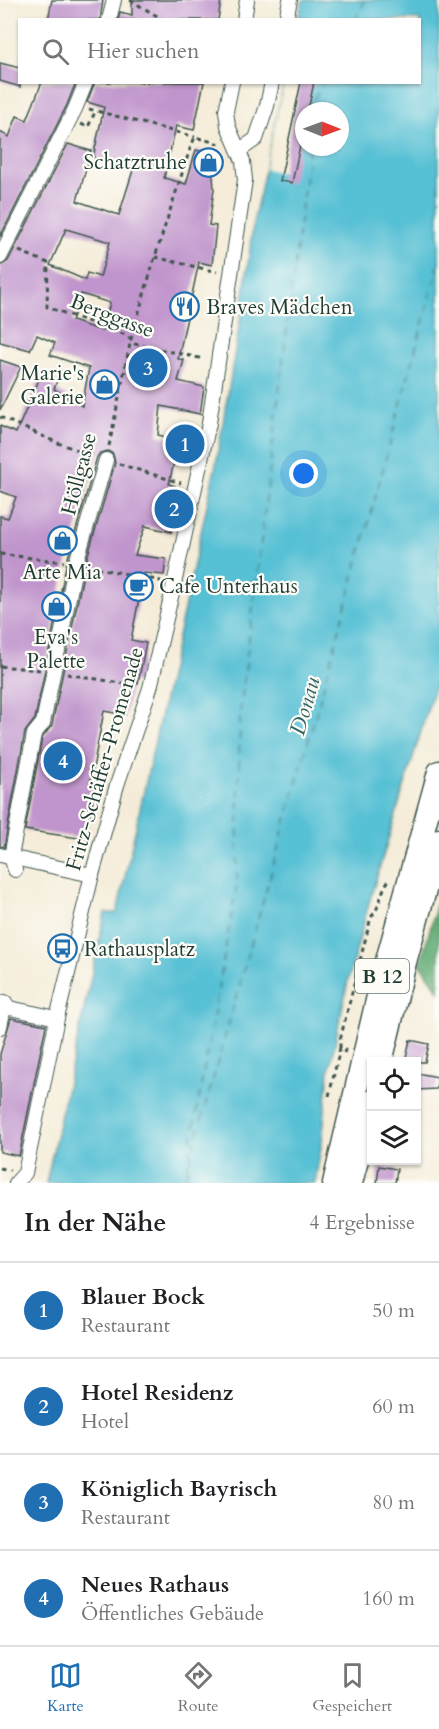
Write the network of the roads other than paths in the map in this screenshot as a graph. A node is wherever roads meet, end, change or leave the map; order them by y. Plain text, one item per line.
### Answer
1 (114, 0) edge
2 (247, 0) edge
3 (290, 0) edge
4 (110, 18) edge
5 (244, 18) edge
6 (286, 18) edge
7 (85, 84) edge
8 (232, 84) edge
9 (272, 84) edge
10 (240, 150) junction
11 (3, 251) edge
12 (106, 460) road end
13 (439, 772) edge
14 (439, 840) edge
15 (9, 861) edge
16 (92, 875) junction
17 (3, 1005) edge
18 (57, 1018) junction
19 (0, 1027) edge
20 (382, 1057) edge
21 (369, 1111) edge
22 (20, 1178) edge
23 (334, 1183) edge
24 (351, 1183) edge

1 - 4 street
2 - 5 street
3 - 6 street
7 - 11 street
8 - 10 street, Fritz-Schäffer-Promenade
9 - 10 street
10 - 16 street, Fritz-Schäffer-Promenade
12 - 15 street, Höllgasse
13 - 23 main road, B 12
14 - 20 main road, B 12
15 - 16 street
16 - 18 street, Fritz-Schäffer-Promenade
17 - 18 street
17 - 19 street
18 - 22 street, Fritz-Schäffer-Promenade
21 - 24 main road

